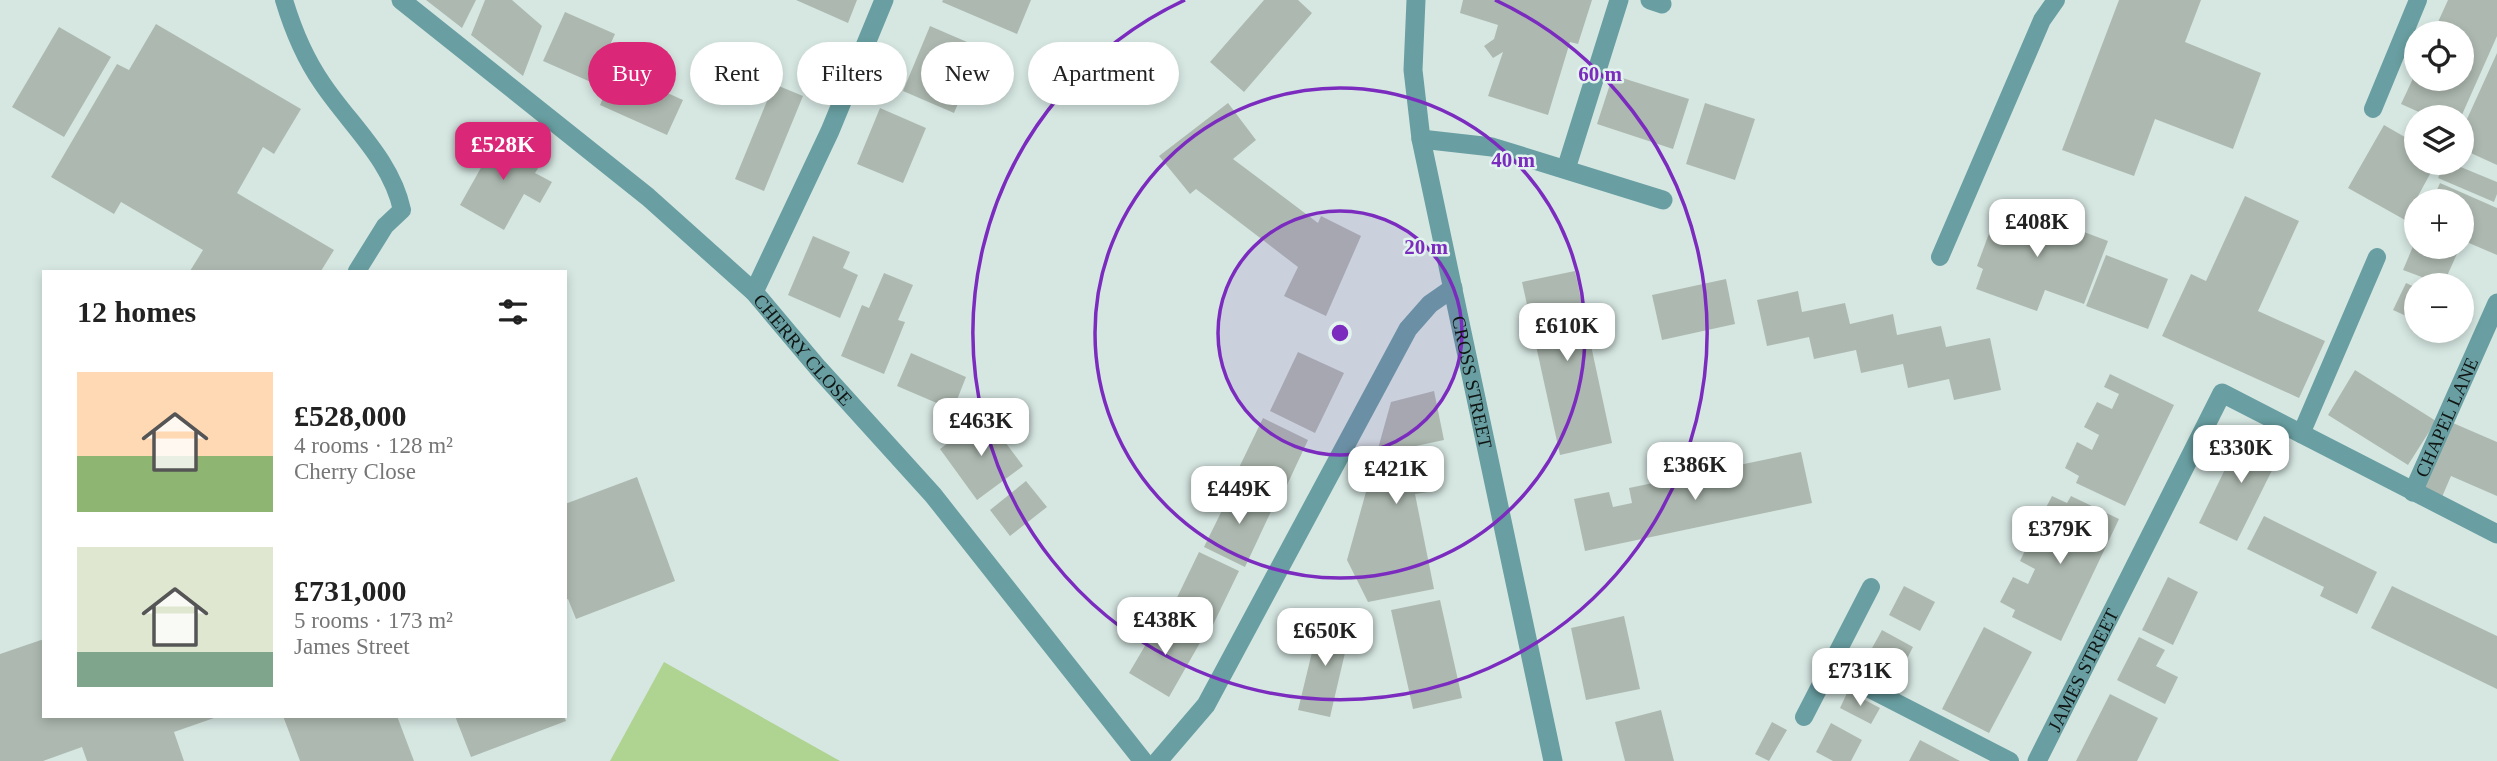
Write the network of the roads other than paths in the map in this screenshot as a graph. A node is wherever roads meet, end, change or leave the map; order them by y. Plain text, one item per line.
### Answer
1 (284, 0) edge
2 (401, 0) edge
3 (884, 0) edge
4 (1416, 0) edge
5 (1619, 0) edge
6 (2056, 0) edge
7 (2418, 0) edge
8 (2373, 109) dead end
9 (1421, 139) junction
10 (1566, 169) junction
11 (1663, 200) dead end
12 (1940, 257) dead end
13 (2377, 257) dead end
14 (358, 270) edge
15 (1452, 288) junction
16 (754, 292) junction
17 (2497, 303) edge
18 (2301, 433) junction
19 (2413, 492) junction
20 (2497, 534) edge
21 (1871, 587) dead end
22 (1829, 668) junction
23 (1804, 717) dead end
24 (1143, 761) edge
25 (1158, 761) edge
26 (1553, 761) edge
27 (2010, 761) edge
28 (2037, 761) edge

1 - 14 lane
2 - 16 street, CHERRY CLOSE
3 - 16 street
4 - 9 street, CROSS STREET
5 - 10 street
6 - 12 lane
7 - 8 lane
9 - 10 street
9 - 15 street, CROSS STREET
10 - 11 street
13 - 18 lane
15 - 25 street
15 - 26 street, CROSS STREET
16 - 24 street, CHERRY CLOSE
17 - 19 street, CHAPEL LANE
18 - 19 street
18 - 28 street, JAMES STREET
19 - 20 street
21 - 22 lane
22 - 23 lane
22 - 27 lane

